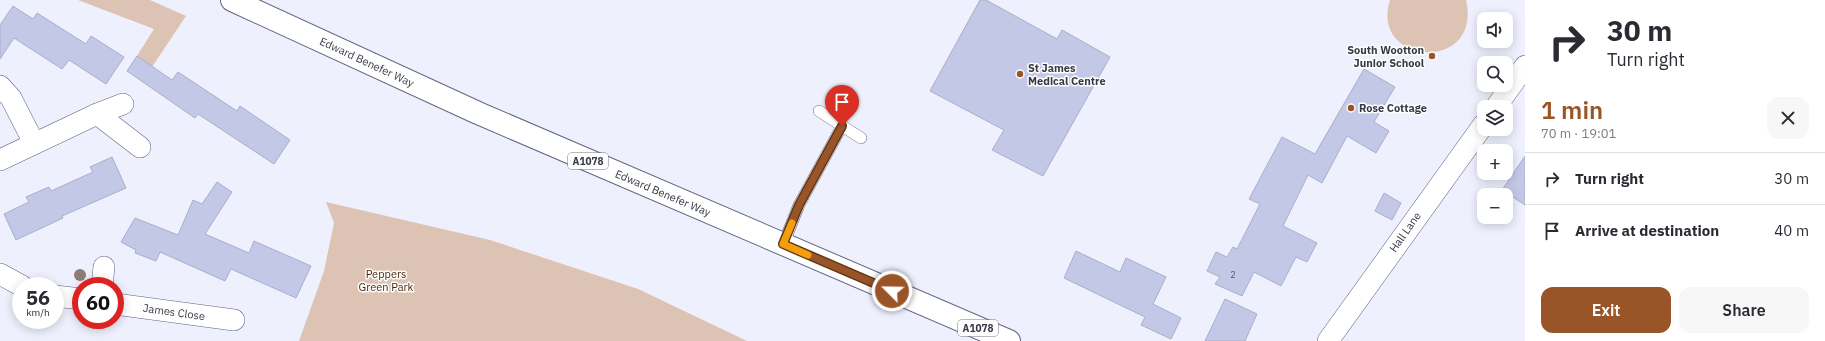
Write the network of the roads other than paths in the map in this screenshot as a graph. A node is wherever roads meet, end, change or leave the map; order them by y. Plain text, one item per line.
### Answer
1 (232, 0) edge
2 (1525, 66) edge
3 (0, 86) edge
4 (1518, 89) edge
5 (1505, 100) edge
6 (123, 104) dead end
7 (819, 111) dead end
8 (97, 114) junction
9 (842, 126) junction
10 (1477, 134) edge
11 (861, 138) dead end
12 (34, 143) junction
13 (140, 147) dead end
14 (0, 160) edge
15 (783, 244) junction
16 (0, 274) edge
17 (12, 281) edge
18 (124, 305) edge
19 (234, 320) dead end
20 (1009, 341) edge
21 (1328, 341) edge

1 - 15 main road, Edward Benefer Way / A1078
2 - 4 street
3 - 12 street
4 - 5 street
6 - 8 street
7 - 9 lane
8 - 12 street
8 - 13 street
9 - 11 lane
9 - 15 lane
10 - 21 street, Hall Lane
12 - 14 street
15 - 20 main road, Edward Benefer Way / A1078
16 - 17 street
18 - 19 street, James Close

